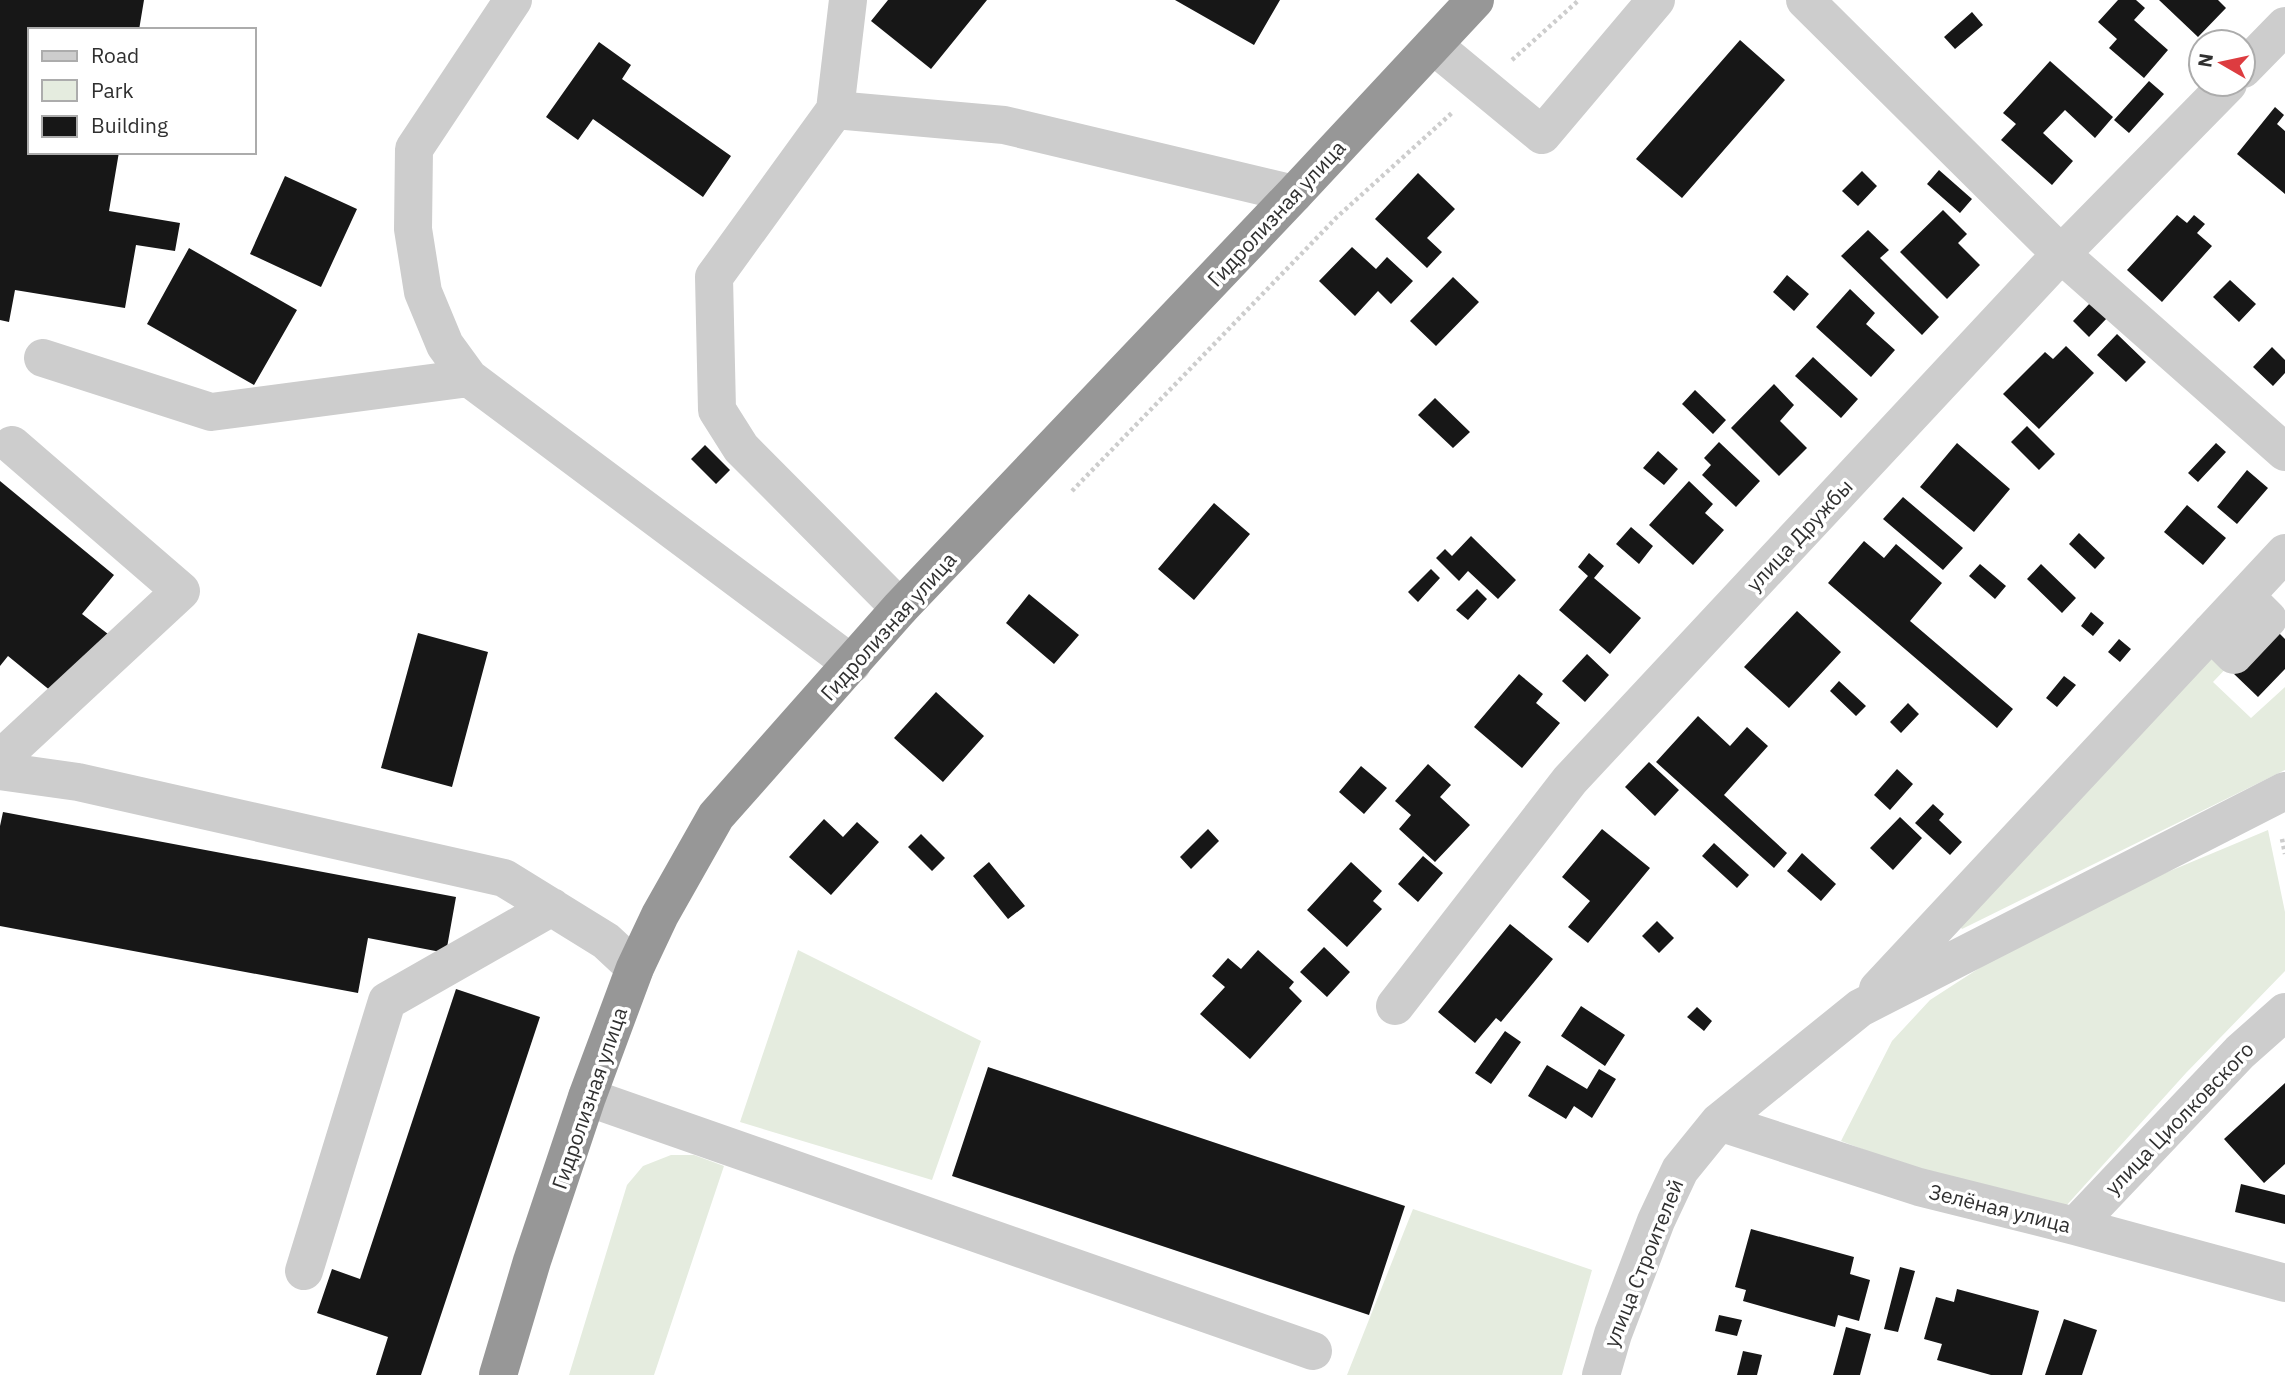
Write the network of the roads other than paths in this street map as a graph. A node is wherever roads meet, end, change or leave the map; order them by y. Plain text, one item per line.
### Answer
1 (513, 0) edge
2 (848, 0) edge
3 (1475, 0) edge
4 (1656, 0) edge
5 (1805, 0) edge
6 (2285, 26) edge
7 (1433, 45) junction
8 (2257, 55) edge
9 (2214, 98) edge
10 (835, 110) junction
11 (1294, 194) junction
12 (2061, 254) junction
13 (43, 358) dead end
14 (469, 377) junction
15 (12, 445) dead end
16 (2285, 452) edge
17 (2285, 553) edge
18 (900, 608) junction
19 (852, 664) junction
20 (0, 759) edge
21 (0, 771) edge
22 (2285, 791) edge
23 (552, 907) junction
24 (635, 968) junction
25 (1395, 1006) dead end
26 (1860, 1008) junction
27 (2285, 1012) edge
28 (587, 1097) junction
29 (1719, 1122) junction
30 (2075, 1226) junction
31 (304, 1271) dead end
32 (2285, 1283) edge
33 (1313, 1351) dead end
34 (498, 1375) edge
35 (1601, 1375) edge

1 - 14 street
2 - 10 street
3 - 7 highway, Гидролизная улица
4 - 7 street
5 - 12 street
6 - 8 street
7 - 11 highway, Гидролизная улица
9 - 12 street, улица Дружбы
10 - 11 street
10 - 18 street
11 - 18 highway, Гидролизная улица
12 - 16 street
12 - 25 street, улица Дружбы
13 - 14 street
14 - 19 street
15 - 20 street
17 - 26 street
18 - 19 highway, Гидролизная улица
19 - 24 highway, Гидролизная улица
21 - 23 street
22 - 26 street
23 - 24 street
23 - 31 street
24 - 28 highway, Гидролизная улица
26 - 29 street, улица Строителей
27 - 30 street, улица Циолковского
28 - 33 street
28 - 34 highway, Гидролизная улица
29 - 30 street, Зелёная улица
29 - 35 street, улица Строителей
30 - 32 street, Зелёная улица

